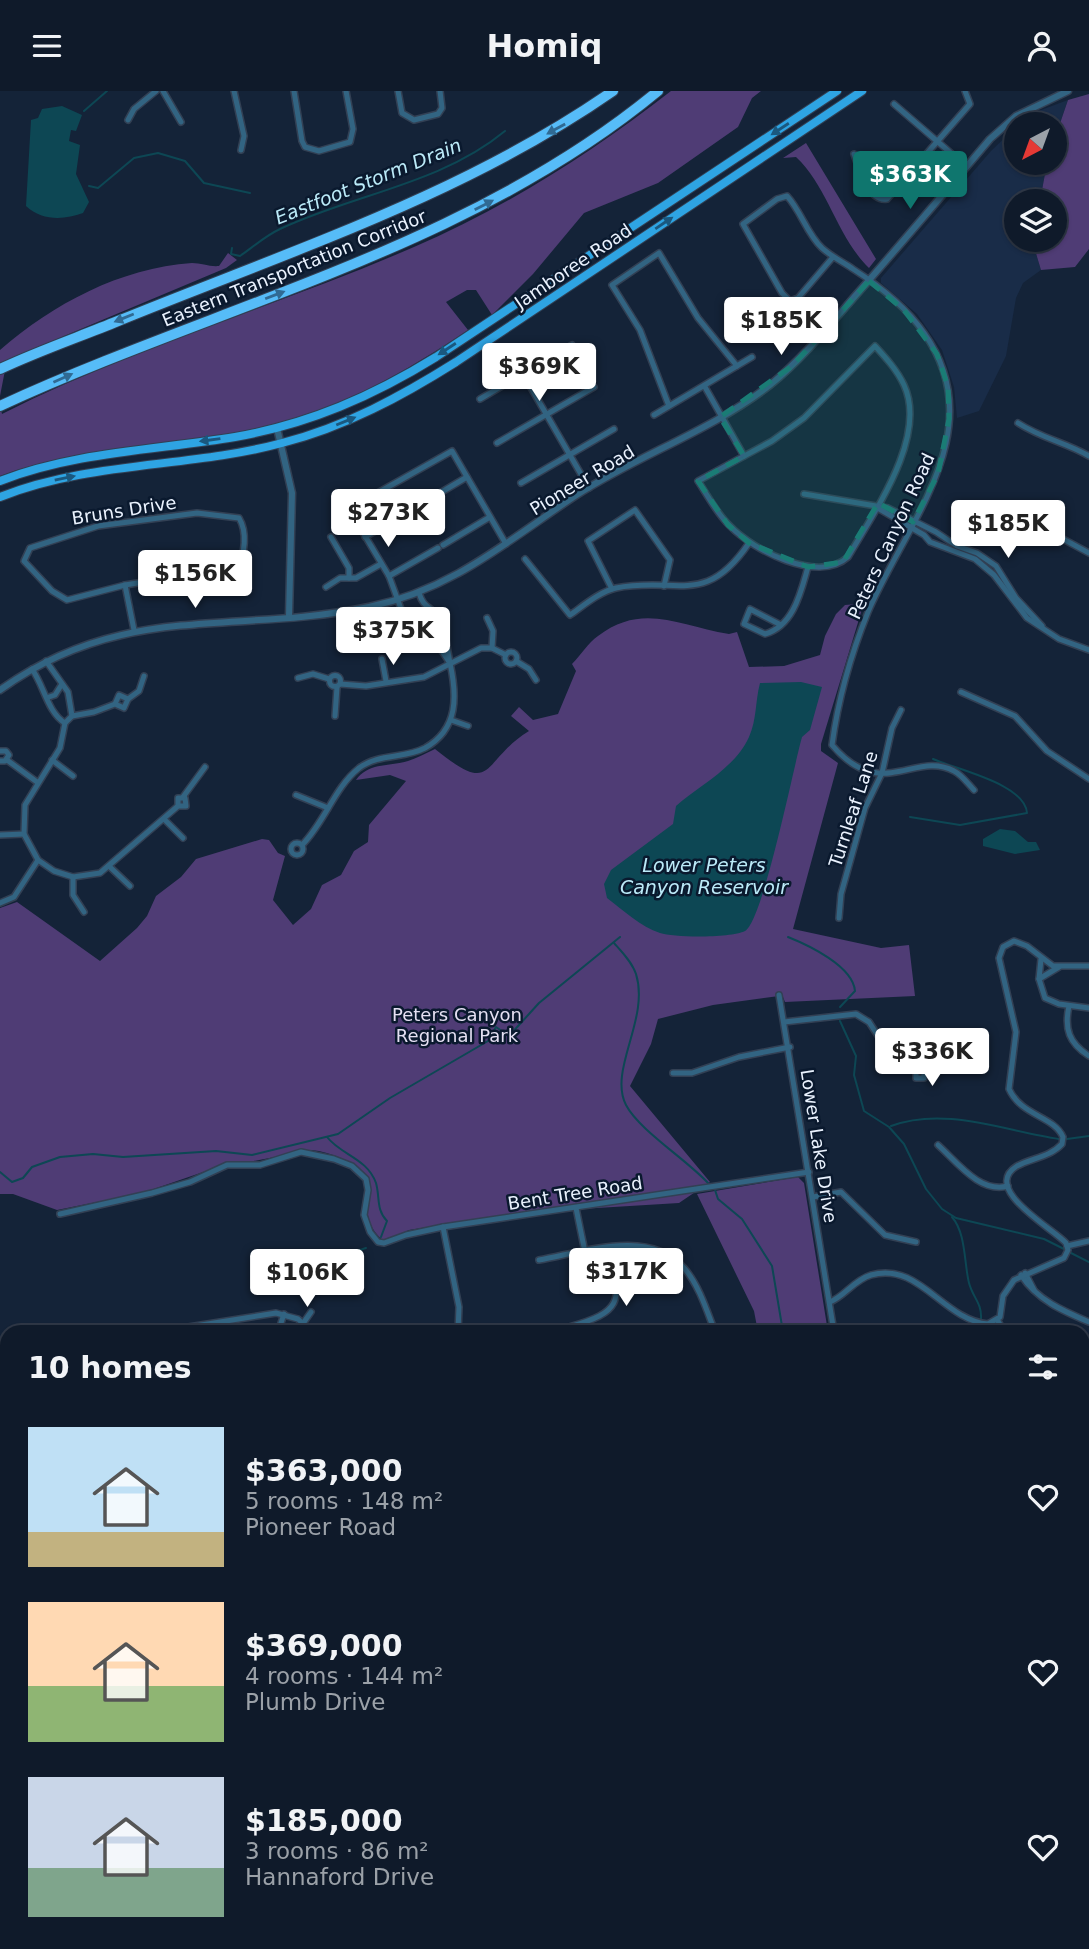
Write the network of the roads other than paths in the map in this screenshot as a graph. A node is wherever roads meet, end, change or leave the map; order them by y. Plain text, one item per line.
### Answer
1 (156, 91) edge
2 (163, 91) edge
3 (234, 91) edge
4 (294, 91) edge
5 (346, 91) edge
6 (398, 91) edge
7 (440, 91) edge
8 (613, 91) edge
9 (658, 91) edge
10 (837, 91) edge
11 (862, 91) edge
12 (965, 91) edge
13 (1068, 91) edge
14 (894, 104) dead end
15 (128, 120) dead end
16 (181, 122) dead end
17 (937, 141) junction
18 (241, 150) dead end
19 (853, 154) dead end
20 (967, 167) junction
21 (834, 257) junction
22 (869, 281) junction
23 (572, 345) dead end
24 (752, 357) dead end
25 (737, 366) junction
26 (3, 368) edge
27 (523, 374) junction
28 (594, 387) dead end
29 (705, 387) junction
30 (480, 399) dead end
31 (0, 406) edge
32 (669, 406) junction
33 (546, 414) junction
34 (654, 415) dead end
35 (720, 417) junction
36 (1018, 423) dead end
37 (277, 428) junction
38 (614, 429) dead end
39 (282, 443) junction
40 (497, 443) dead end
41 (570, 455) junction
42 (744, 456) junction
43 (1089, 456) edge
44 (467, 477) junction
45 (0, 481) edge
46 (521, 484) dead end
47 (589, 488) junction
48 (804, 494) dead end
49 (0, 497) edge
50 (423, 503) dead end
51 (876, 507) junction
52 (410, 511) dead end
53 (490, 517) junction
54 (1039, 520) dead end
55 (912, 525) junction
56 (331, 537) dead end
57 (365, 537) junction
58 (749, 543) junction
59 (506, 544) junction
60 (1089, 553) edge
61 (525, 559) dead end
62 (381, 564) junction
63 (808, 566) junction
64 (389, 576) junction
65 (349, 578) junction
66 (125, 585) junction
67 (664, 586) junction
68 (326, 587) dead end
69 (612, 589) junction
70 (419, 593) junction
71 (396, 600) junction
72 (426, 608) junction
73 (289, 616) junction
74 (487, 618) dead end
75 (781, 625) junction
76 (415, 626) junction
77 (1042, 626) junction
78 (135, 630) junction
79 (492, 647) junction
80 (1089, 650) edge
81 (382, 659) dead end
82 (46, 661) junction
83 (450, 663) junction
84 (32, 669) junction
85 (144, 676) dead end
86 (298, 678) dead end
87 (536, 680) dead end
88 (386, 681) junction
89 (62, 684) junction
90 (338, 685) junction
91 (0, 690) edge
92 (961, 692) dead end
93 (49, 697) junction
94 (128, 699) junction
95 (115, 704) junction
96 (901, 710) dead end
97 (72, 716) junction
98 (335, 716) dead end
99 (451, 720) junction
100 (65, 723) junction
101 (468, 726) dead end
102 (0, 751) edge
103 (7, 760) junction
104 (52, 760) junction
105 (0, 761) edge
106 (205, 767) dead end
107 (882, 773) junction
108 (73, 776) dead end
109 (1089, 779) edge
110 (37, 782) junction
111 (974, 790) dead end
112 (296, 795) dead end
113 (328, 807) junction
114 (164, 819) junction
115 (24, 834) junction
116 (0, 835) edge
117 (183, 838) dead end
118 (302, 845) dead end
119 (38, 860) junction
120 (110, 867) junction
121 (73, 877) junction
122 (130, 885) dead end
123 (0, 903) edge
124 (84, 912) dead end
125 (839, 918) dead end
126 (1041, 959) junction
127 (1089, 966) edge
128 (1059, 967) junction
129 (1040, 979) junction
130 (779, 995) dead end
131 (1069, 1006) junction
132 (1089, 1008) edge
133 (784, 1022) junction
134 (790, 1047) junction
135 (1089, 1056) edge
136 (916, 1070) dead end
137 (673, 1073) dead end
138 (938, 1145) dead end
139 (809, 1172) junction
140 (1008, 1187) junction
141 (813, 1197) junction
142 (576, 1207) junction
143 (60, 1214) dead end
144 (443, 1227) junction
145 (1089, 1241) edge
146 (916, 1242) dead end
147 (1067, 1246) junction
148 (611, 1248) junction
149 (585, 1252) junction
150 (539, 1260) dead end
151 (1023, 1274) junction
152 (830, 1302) junction
153 (311, 1312) dead end
154 (284, 1314) junction
155 (998, 1321) junction
156 (304, 1322) junction
157 (970, 1322) junction
158 (1089, 1322) edge
159 (206, 1325) edge
160 (280, 1325) edge
161 (306, 1325) edge
162 (458, 1325) edge
163 (576, 1325) edge
164 (712, 1325) edge
165 (833, 1325) edge
166 (970, 1325) edge
167 (1000, 1325) edge

1 - 15 street
2 - 16 street
3 - 18 street
4 - 5 street
6 - 7 street
8 -> 26 highway, Eastern Transportation Corridor
31 -> 9 highway, Eastern Transportation Corridor
10 -> 37 main road, Jamboree Road
39 -> 11 main road, Jamboree Road
12 - 17 street
13 - 20 street, Pioneer Road
14 - 17 street
17 - 19 street
17 - 20 street
20 - 22 street, Pioneer Road
21 - 21 street, Peters Canyon Road
21 - 22 street, Peters Canyon Road
22 - 35 street, Pioneer Road
22 - 55 street, Peters Canyon Road
23 - 27 street
24 - 25 street
25 - 29 street
25 - 32 street
27 - 30 street
27 - 33 street
28 - 33 street
29 - 32 street
29 - 35 street
32 - 34 street
33 - 40 street
33 - 41 street
35 - 42 street
35 - 47 street, Pioneer Road
36 - 43 street
37 - 39 street
37 -> 45 main road, Jamboree Road
38 - 41 street
49 -> 39 main road, Jamboree Road
39 - 73 street
41 - 46 street
41 - 47 street
42 - 51 street
42 - 58 street
44 - 50 street
44 - 53 street
44 - 57 street
47 - 59 street, Pioneer Road
48 - 51 street
51 - 55 street
51 - 63 street
52 - 57 street
53 - 59 street
53 - 64 street
54 - 60 street
55 - 77 street
55 - 77 street
55 - 107 street, Peters Canyon Road
56 - 65 street
57 - 62 street
58 - 63 street
58 - 67 street
59 - 70 street, Pioneer Road
61 - 69 street
62 - 64 street
62 - 65 street
63 - 75 street
64 - 71 street
65 - 68 street
66 - 66 street, Bruns Drive
66 - 78 street
67 - 69 street
67 - 69 street
70 - 71 street, Pioneer Road
70 - 72 street
71 - 73 street, Pioneer Road
71 - 76 street
72 - 76 street
72 - 83 street
73 - 78 street, Pioneer Road
74 - 79 street
75 - 75 street
76 - 83 street
77 - 80 street
78 - 82 street, Pioneer Road
79 - 83 street
79 - 87 street
81 - 88 street
82 - 84 street, Pioneer Road
82 - 89 street
83 - 88 street
83 - 99 street
84 - 91 street, Pioneer Road
84 - 93 street
85 - 94 street
86 - 90 street
88 - 90 street
89 - 93 street
89 - 97 street
90 - 98 street
92 - 109 street
93 - 100 street
94 - 95 street
94 - 95 street
95 - 97 street
96 - 107 street, Turnleaf Lane
97 - 100 street
99 - 101 street
99 - 113 street
100 - 104 street
102 - 103 street
103 - 105 street
103 - 110 street
104 - 108 street
104 - 110 street
106 - 114 street
107 - 111 street
107 - 125 street, Turnleaf Lane
110 - 115 street
112 - 113 street
113 - 118 street
114 - 117 street
114 - 120 street
115 - 116 street
115 - 119 street
119 - 121 street
119 - 123 street
120 - 121 street
120 - 122 street
121 - 124 street
126 - 128 street
126 - 129 street
126 - 140 street
127 - 128 street
128 - 129 street
129 - 131 street
130 - 133 street, Lower Lake Drive
131 - 132 street
131 - 135 street
133 - 134 street, Lower Lake Drive
133 - 136 street
134 - 137 street
134 - 139 street, Lower Lake Drive
138 - 140 street
139 - 141 street, Lower Lake Drive
139 - 142 street, Bent Tree Road
140 - 147 street
141 - 146 street
141 - 152 street, Lower Lake Drive
142 - 144 street, Bent Tree Road
142 - 149 street
143 - 144 street, Bent Tree Road
144 - 162 street
145 - 147 street
147 - 151 street
148 - 149 street
148 - 163 street
148 - 164 street
149 - 150 street
151 - 155 street
151 - 158 street
152 - 157 street
152 - 165 street, Lower Lake Drive
153 - 156 street
154 - 156 street
154 - 159 street
154 - 160 street
155 - 157 street
155 - 167 street
156 - 161 street
157 - 166 street

